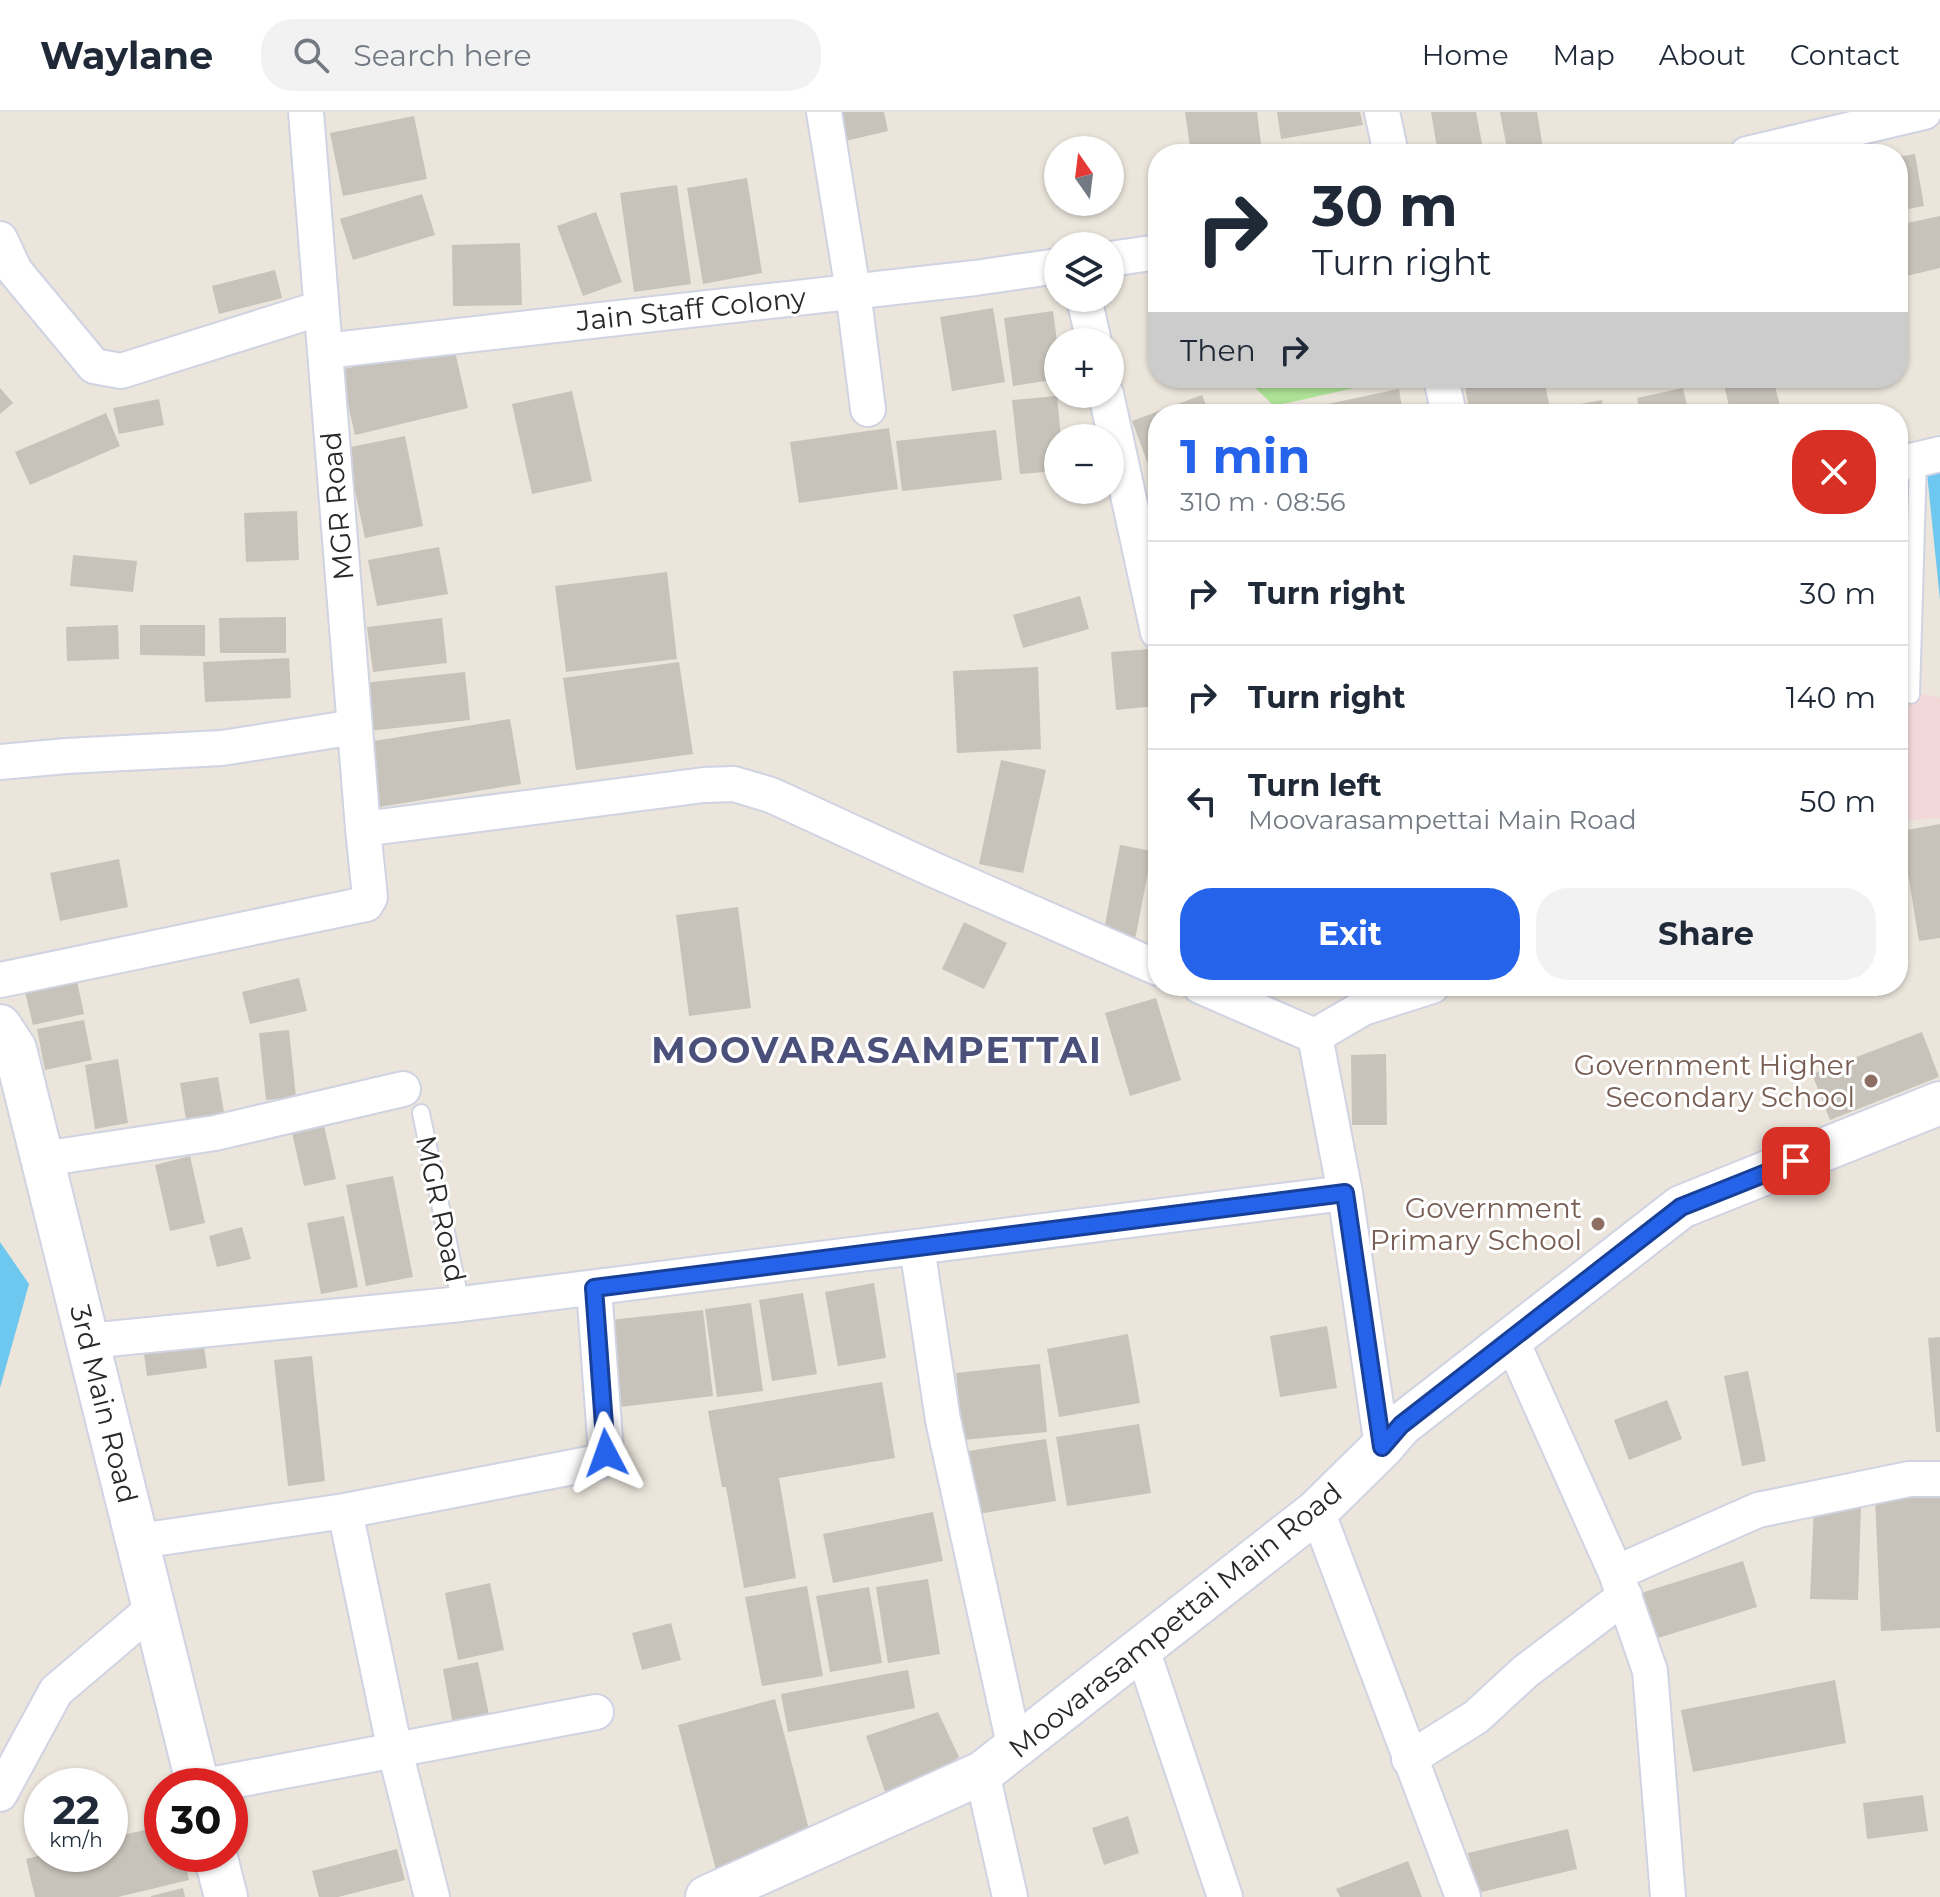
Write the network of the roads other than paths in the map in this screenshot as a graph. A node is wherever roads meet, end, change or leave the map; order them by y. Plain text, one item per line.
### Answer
1 (306, 112) edge
2 (824, 112) edge
3 (1382, 112) edge
4 (1924, 112) edge
5 (1389, 144) edge
6 (1789, 144) edge
7 (0, 239) edge
8 (1148, 253) edge
9 (1124, 257) edge
10 (1044, 268) edge
11 (853, 291) junction
12 (321, 308) junction
13 (325, 351) junction
14 (1109, 408) edge
15 (868, 409) dead end
16 (1919, 459) edge
17 (1148, 586) edge
18 (1911, 695) dead end
19 (355, 727) junction
20 (0, 762) edge
21 (363, 829) junction
22 (1148, 964) edge
23 (0, 980) edge
24 (1240, 996) edge
25 (1401, 996) edge
26 (0, 1026) edge
27 (1315, 1036) junction
28 (412, 1101) joint
29 (1940, 1103) edge
30 (42, 1159) junction
31 (1345, 1193) junction
32 (917, 1247) junction
33 (594, 1288) junction
34 (461, 1304) junction
35 (1511, 1339) junction
36 (88, 1341) junction
37 (1382, 1447) junction
38 (1940, 1479) edge
39 (345, 1511) junction
40 (1317, 1511) junction
41 (139, 1541) junction
42 (1621, 1584) junction
43 (155, 1607) junction
44 (1142, 1649) junction
45 (596, 1712) dead end
46 (395, 1751) junction
47 (1409, 1759) junction
48 (999, 1761) junction
49 (194, 1768) edge
50 (248, 1778) edge
51 (0, 1794) edge
52 (220, 1872) edge
53 (226, 1897) edge
54 (432, 1897) edge
55 (707, 1897) edge
56 (1010, 1897) edge
57 (1225, 1897) edge
58 (1463, 1897) edge
59 (1668, 1897) edge

1 - 12 street, MGR Road
2 - 11 street
3 - 5 street
4 - 6 street
7 - 12 street
8 - 9 street
10 - 11 street, Jain Staff Colony
11 - 13 street, Jain Staff Colony
11 - 15 street
12 - 13 street, MGR Road
13 - 19 street, MGR Road
14 - 17 street
16 - 18 lane
19 - 20 street
19 - 21 street, MGR Road
21 - 22 street
21 - 23 street, MGR Road
24 - 27 street
25 - 27 street
26 - 30 street, 3rd Main Road
27 - 31 street
28 - 30 street
28 - 34 lane, MGR Road
29 - 35 street, Moovarasampettai Main Road
30 - 36 street, 3rd Main Road
31 - 32 street
31 - 37 street
32 - 33 street
32 - 48 street
33 - 34 street
33 - 39 street
34 - 36 street
35 - 37 street, Moovarasampettai Main Road
35 - 42 street
36 - 41 street, 3rd Main Road
37 - 40 street, Moovarasampettai Main Road
38 - 42 street
39 - 41 street
39 - 46 street
40 - 44 street, Moovarasampettai Main Road
40 - 47 street
41 - 43 street, 3rd Main Road
42 - 47 street
42 - 59 street
43 - 49 street, 3rd Main Road
43 - 51 street
44 - 48 street, Moovarasampettai Main Road
44 - 57 street
45 - 46 street
46 - 50 street
46 - 54 street
47 - 58 street
48 - 55 street, Moovarasampettai Main Road
48 - 56 street
52 - 53 street

